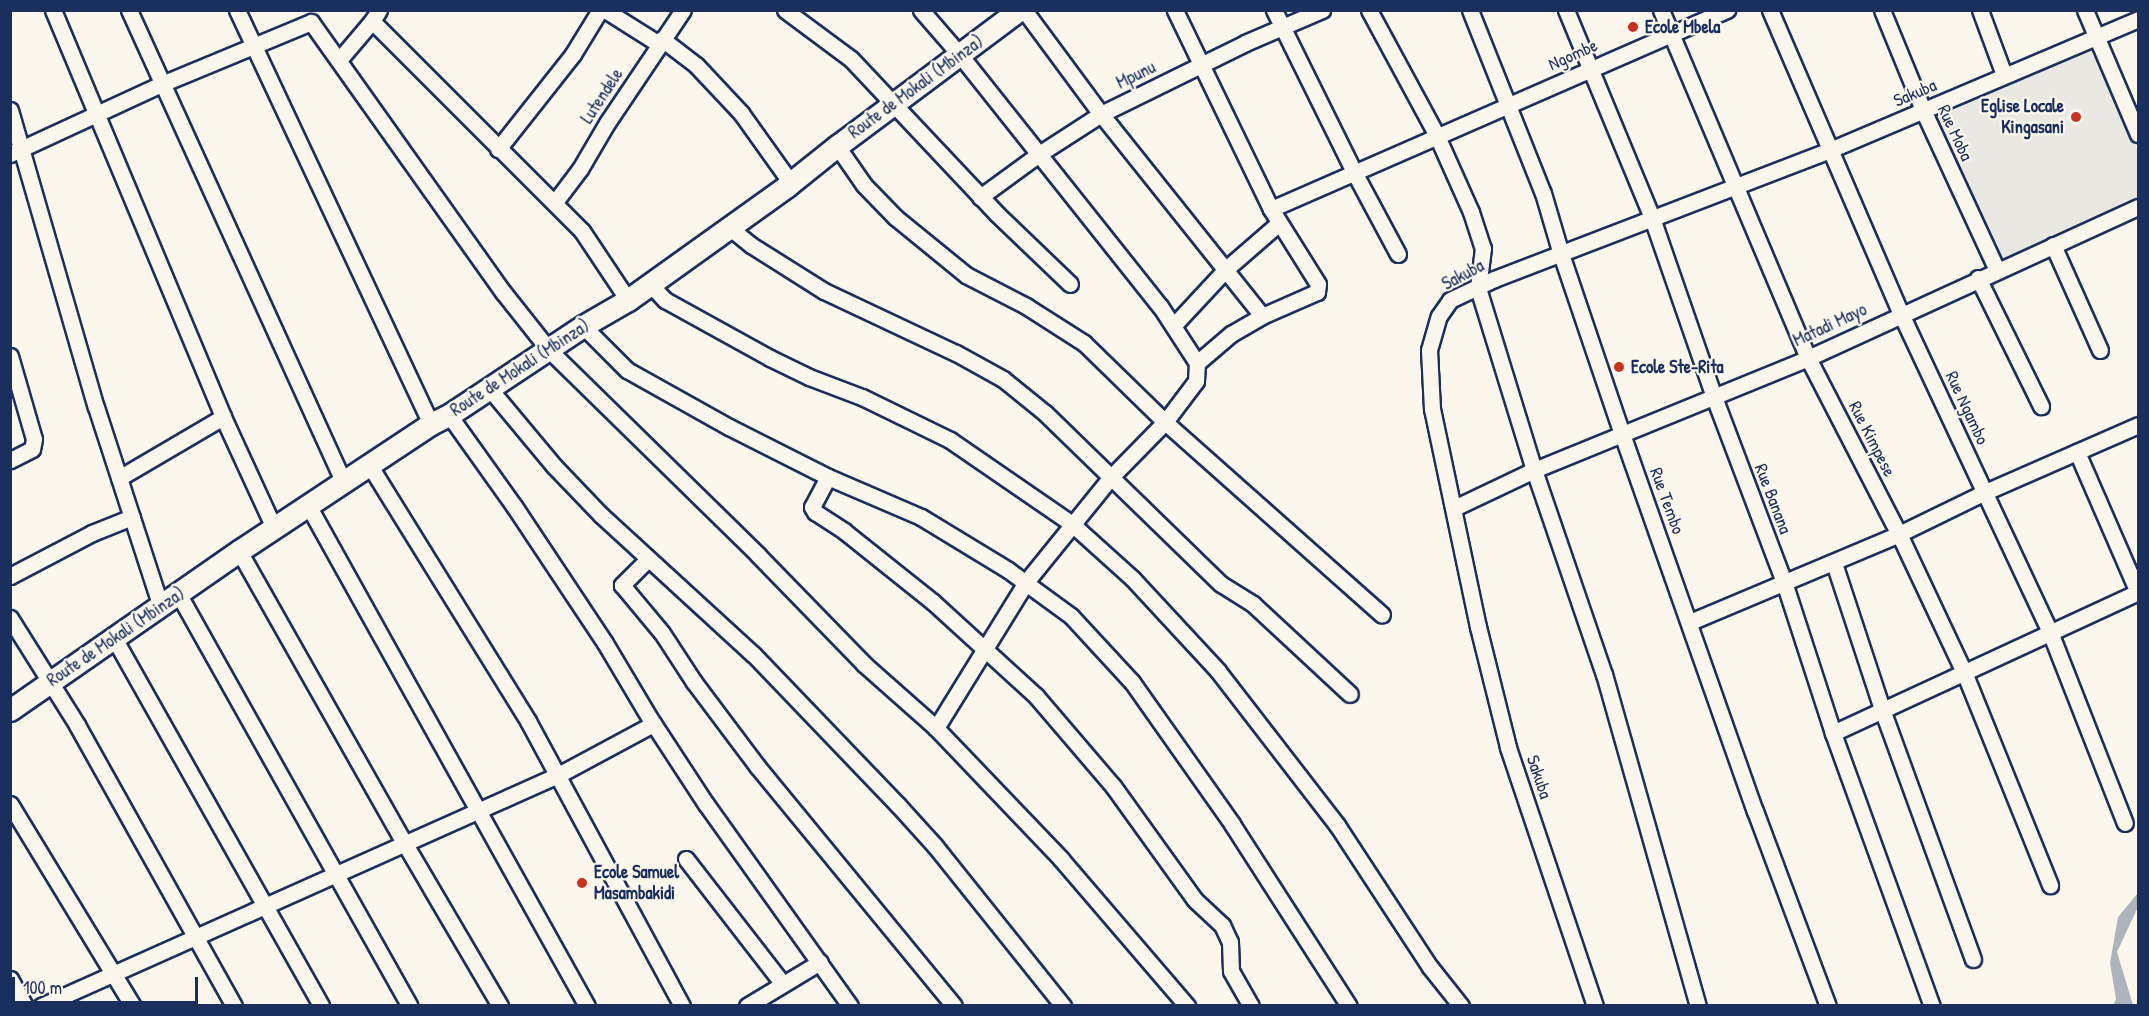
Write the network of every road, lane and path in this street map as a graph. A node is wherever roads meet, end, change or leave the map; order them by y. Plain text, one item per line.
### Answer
1 (53, 10) edge
2 (129, 10) edge
3 (237, 10) edge
4 (602, 10) edge
5 (683, 10) edge
6 (785, 10) edge
7 (921, 10) edge
8 (1175, 10) edge
9 (1274, 10) edge
10 (1322, 10) edge
11 (1368, 10) edge
12 (1470, 10) edge
13 (1566, 10) edge
14 (1661, 10) edge
15 (1726, 10) edge
16 (1770, 10) edge
17 (1882, 10) edge
18 (1980, 10) edge
19 (2085, 10) edge
20 (1017, 11) edge
21 (376, 16) edge
22 (2139, 19) edge
23 (1281, 28) junction
24 (1672, 33) junction
25 (2097, 37) junction
26 (661, 42) junction
27 (252, 45) junction
28 (960, 55) junction
29 (339, 60) junction
30 (1200, 66) junction
31 (1589, 69) junction
32 (2004, 75) junction
33 (164, 82) junction
34 (895, 105) junction
35 (1509, 105) junction
36 (10, 110) edge
37 (1923, 111) junction
38 (96, 114) junction
39 (1101, 114) junction
40 (2139, 135) edge
41 (1437, 136) junction
42 (837, 146) junction
43 (498, 149) junction
44 (1830, 150) junction
45 (15, 152) edge
46 (1039, 154) junction
47 (1354, 172) junction
48 (791, 183) junction
49 (1734, 187) junction
50 (980, 196) junction
51 (555, 202) junction
52 (2139, 207) edge
53 (1275, 216) junction
54 (1652, 218) junction
55 (730, 228) junction
56 (2053, 245) junction
57 (1398, 254) dead end
58 (1561, 254) junction
59 (1227, 269) junction
60 (1997, 270) junction
61 (1978, 278) junction
62 (650, 284) junction
63 (1070, 284) dead end
64 (1478, 288) junction
65 (628, 300) junction
66 (1901, 314) junction
67 (1262, 316) junction
68 (1174, 325) junction
69 (583, 326) junction
70 (549, 350) junction
71 (2100, 350) dead end
72 (1808, 358) junction
73 (12, 363) edge
74 (1197, 363) junction
75 (489, 388) junction
76 (1714, 397) junction
77 (2041, 406) dead end
78 (223, 417) junction
79 (440, 419) junction
80 (1165, 422) junction
81 (2139, 425) edge
82 (1622, 434) junction
83 (2077, 452) junction
84 (10, 460) edge
85 (370, 466) junction
86 (1534, 470) junction
87 (828, 477) junction
88 (1111, 477) junction
89 (119, 478) junction
90 (344, 483) junction
91 (1985, 492) junction
92 (309, 507) junction
93 (1454, 508) junction
94 (132, 518) junction
95 (1072, 524) junction
96 (275, 530) junction
97 (1899, 534) junction
98 (239, 551) junction
99 (648, 559) junction
100 (1834, 563) junction
101 (10, 576) edge
102 (1026, 582) junction
103 (1784, 582) junction
104 (2138, 592) edge
105 (179, 595) junction
106 (161, 607) junction
107 (1382, 615) dead end
108 (10, 618) edge
109 (1690, 622) junction
110 (2050, 632) junction
111 (114, 638) junction
112 (986, 651) junction
113 (1964, 672) junction
114 (51, 679) junction
115 (1350, 694) dead end
116 (10, 710) edge
117 (1883, 712) junction
118 (653, 724) junction
119 (936, 728) junction
120 (1833, 733) junction
121 (558, 775) junction
122 (10, 804) edge
123 (479, 810) junction
124 (2125, 823) dead end
125 (405, 844) junction
126 (686, 859) dead end
127 (336, 874) junction
128 (2050, 885) dead end
129 (264, 906) junction
130 (196, 936) junction
131 (1973, 959) dead end
132 (820, 962) junction
133 (114, 973) junction
134 (10, 979) edge
135 (783, 984) junction
136 (765, 1001) edge
137 (25, 1005) edge
138 (41, 1005) edge
139 (133, 1005) edge
140 (234, 1005) edge
141 (321, 1005) edge
142 (410, 1005) edge
143 (500, 1005) edge
144 (587, 1005) edge
145 (682, 1005) edge
146 (747, 1005) edge
147 (850, 1005) edge
148 (954, 1005) edge
149 (1063, 1005) edge
150 (1186, 1005) edge
151 (1251, 1005) edge
152 (1349, 1005) edge
153 (1461, 1005) edge
154 (1595, 1005) edge
155 (1698, 1005) edge
156 (1828, 1005) edge
157 (1932, 1005) edge

1 - 38 street
2 - 33 street
3 - 27 street
4 - 26 street
4 - 43 street
5 - 26 street, Lutendele
6 - 34 street
7 - 28 street
8 - 30 street
9 - 23 street
10 - 23 street, Mpunu
11 - 41 street
12 - 35 street, Rue Tembo
13 - 31 street, Rue Banana
14 - 24 street, Rue Kimpese
15 - 24 street, Ngombe
16 - 44 street, Rue Ngambo
17 - 37 street, Rue Moba
18 - 32 street
19 - 25 street
20 - 28 street, Route de Mokali (Mbinza)
20 - 39 street
21 - 29 street
21 - 43 street
22 - 25 street, Sakuba
23 - 30 street, Mpunu
23 - 47 street
24 - 31 street, Ngombe
24 - 49 street, Rue Kimpese
25 - 32 street, Sakuba
25 - 40 street
26 - 48 street
26 - 51 street, Lutendele
27 - 29 street
27 - 33 street
27 - 79 street
28 - 34 street, Route de Mokali (Mbinza)
28 - 46 street
29 - 70 street
30 - 39 street, Mpunu
30 - 53 street
31 - 35 street, Ngombe
31 - 54 street, Rue Banana
32 - 37 street, Sakuba
33 - 38 street
33 - 90 street
34 - 42 street, Route de Mokali (Mbinza)
34 - 50 street
35 - 41 street, Ngombe
35 - 58 street, Rue Tembo
36 - 45 street
37 - 44 street, Sakuba
37 - 60 street, Rue Moba
38 - 45 street
38 - 78 street
39 - 46 street, Mpunu
39 - 59 street
41 - 47 street, Ngombe
41 - 64 street
42 - 48 street, Route de Mokali (Mbinza)
42 - 80 street
43 - 51 street
44 - 49 street, Sakuba
44 - 66 street, Rue Ngambo
45 - 89 street
46 - 50 street, Mpunu
46 - 68 street
47 - 53 street, Ngombe
47 - 57 street
48 - 55 street, Route de Mokali (Mbinza)
49 - 54 street, Sakuba
49 - 72 street, Rue Kimpese
50 - 63 street
51 - 65 street
52 - 56 street, Matadi Mayo
53 - 59 street, Ngombe
53 - 67 street
54 - 58 street, Sakuba
54 - 76 street, Rue Banana
55 - 62 street, Route de Mokali (Mbinza)
55 - 88 street
56 - 60 street, Matadi Mayo
56 - 71 street
58 - 64 street, Sakuba
58 - 82 street, Rue Tembo
59 - 67 street
59 - 68 street, Ngombe
60 - 61 street, Matadi Mayo
61 - 66 street, Matadi Mayo
61 - 77 street
62 - 65 street, Route de Mokali (Mbinza)
62 - 95 street
64 - 86 street
64 - 93 street, Sakuba
65 - 69 street, Route de Mokali (Mbinza)
66 - 72 street, Matadi Mayo
66 - 91 street, Rue Ngambo
67 - 74 street
68 - 74 street
69 - 70 street, Route de Mokali (Mbinza)
69 - 87 street
70 - 75 street, Route de Mokali (Mbinza)
70 - 119 street
72 - 76 street, Matadi Mayo
72 - 97 street, Rue Kimpese
73 - 84 street
74 - 80 street
75 - 79 street, Route de Mokali (Mbinza)
75 - 99 street
76 - 82 street, Matadi Mayo
76 - 103 street, Rue Banana
78 - 89 street
78 - 96 street
79 - 85 street, Route de Mokali (Mbinza)
79 - 118 street
80 - 88 street
80 - 107 street
81 - 83 street
82 - 86 street, Matadi Mayo
82 - 109 street, Rue Tembo
83 - 91 street
83 - 104 street
85 - 90 street, Route de Mokali (Mbinza)
85 - 121 street
86 - 93 street, Matadi Mayo
86 - 155 street
87 - 102 street
87 - 112 street
88 - 95 street
88 - 115 street
89 - 94 street
90 - 92 street, Route de Mokali (Mbinza)
91 - 97 street
91 - 110 street, Rue Ngambo
92 - 96 street, Route de Mokali (Mbinza)
92 - 123 street
93 - 154 street, Sakuba
94 - 101 street
94 - 106 street
95 - 102 street
95 - 153 street
96 - 98 street, Route de Mokali (Mbinza)
97 - 100 street
97 - 113 street, Rue Kimpese
98 - 105 street, Route de Mokali (Mbinza)
98 - 125 street
99 - 148 street
99 - 149 street
100 - 103 street
100 - 117 street
102 - 112 street
102 - 152 street
103 - 109 street
103 - 120 street, Rue Banana
104 - 110 street
105 - 106 street, Route de Mokali (Mbinza)
105 - 127 street
106 - 111 street, Route de Mokali (Mbinza)
108 - 114 street
109 - 156 street, Rue Tembo
110 - 113 street
110 - 124 street, Rue Ngambo
111 - 114 street, Route de Mokali (Mbinza)
111 - 129 street
112 - 119 street
112 - 151 street
113 - 117 street
113 - 128 street, Rue Kimpese
114 - 116 street, Route de Mokali (Mbinza)
114 - 130 street
117 - 120 street
117 - 131 street
118 - 121 street
118 - 132 street
119 - 150 street
120 - 157 street, Rue Banana
121 - 123 street
121 - 145 street
122 - 133 street
123 - 125 street
123 - 144 street
125 - 127 street
125 - 143 street
126 - 135 street
127 - 129 street
127 - 142 street
129 - 130 street
129 - 141 street
130 - 133 street
130 - 140 street
132 - 135 street
132 - 147 street
133 - 138 street
133 - 139 street
134 - 137 street
135 - 136 street
136 - 146 street

